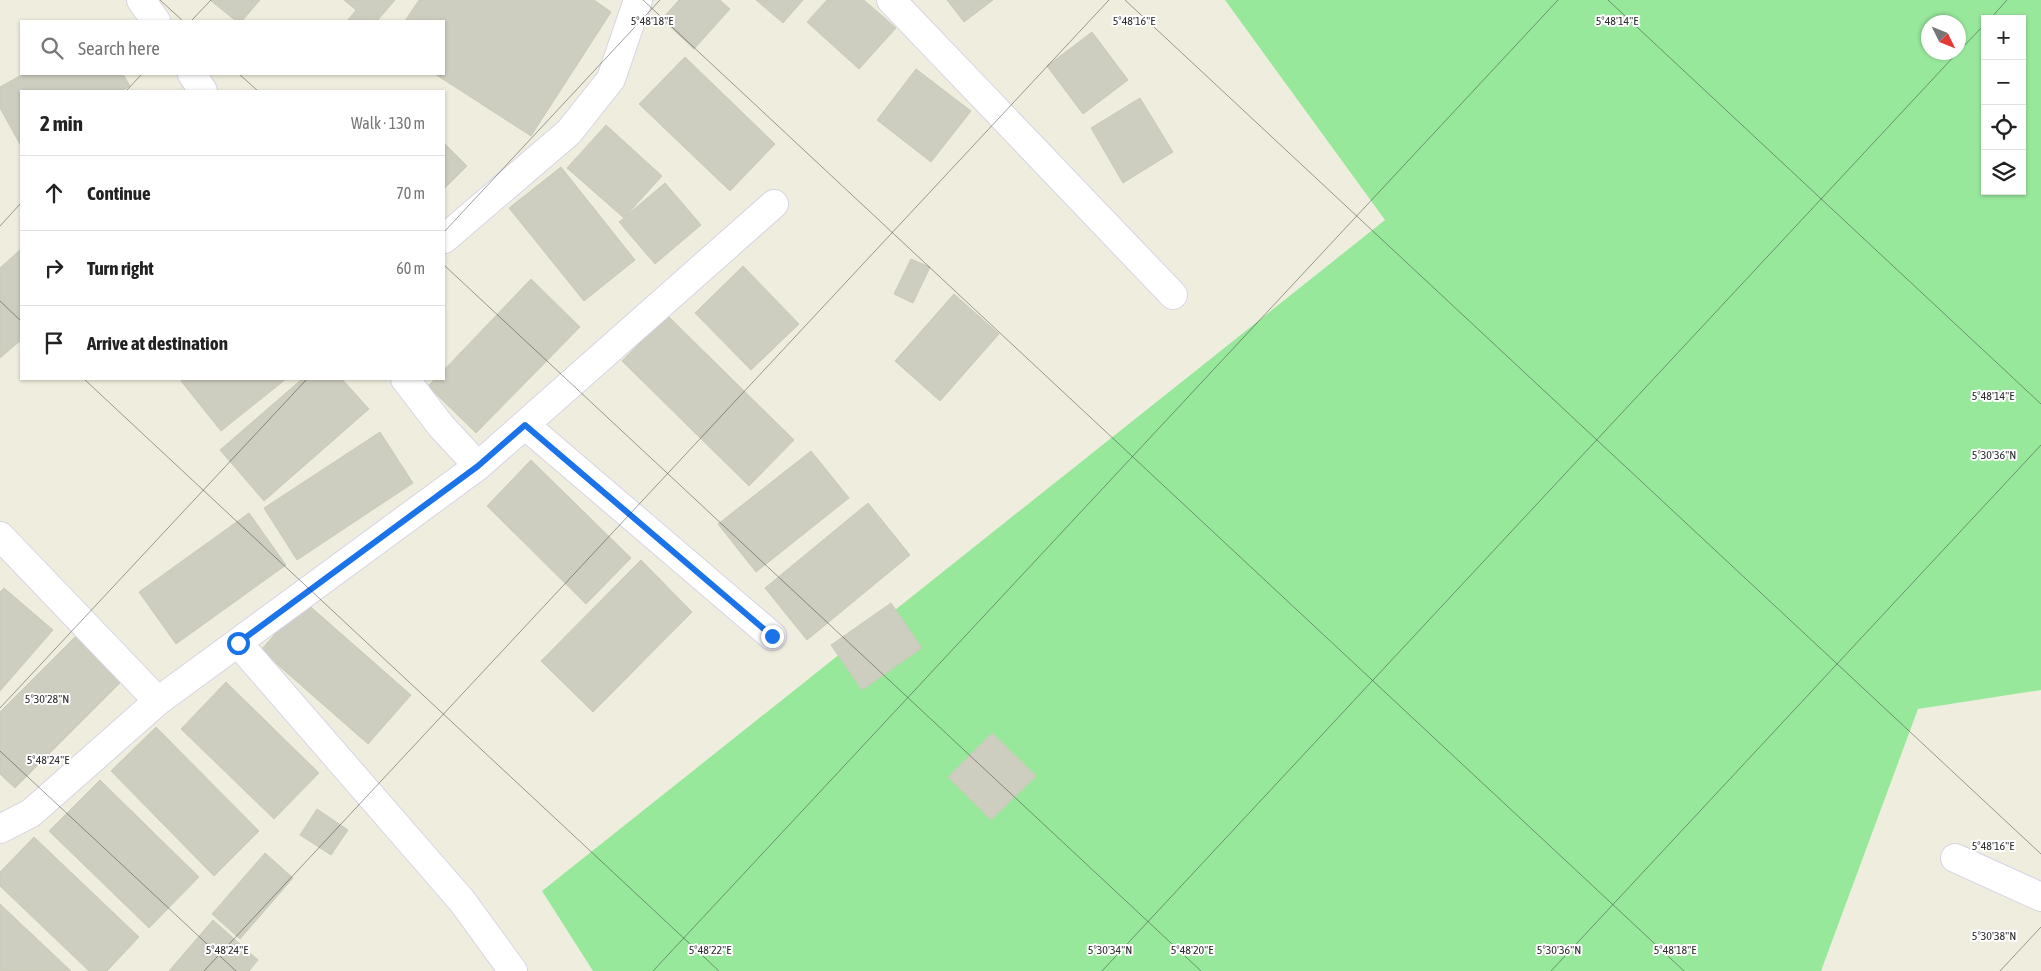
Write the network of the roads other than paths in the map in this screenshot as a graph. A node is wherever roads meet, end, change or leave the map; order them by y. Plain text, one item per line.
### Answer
1 (142, 0) edge
2 (638, 0) edge
3 (891, 0) edge
4 (155, 20) edge
5 (193, 75) edge
6 (202, 90) edge
7 (774, 204) dead end
8 (445, 238) edge
9 (1173, 295) dead end
10 (406, 380) edge
11 (525, 425) junction
12 (478, 466) junction
13 (0, 536) edge
14 (772, 636) dead end
15 (238, 643) junction
16 (158, 702) junction
17 (0, 829) edge
18 (1955, 858) dead end
19 (2041, 897) edge
20 (512, 971) edge

1 - 4 street
2 - 8 street
3 - 9 street
5 - 6 street
7 - 11 street
10 - 12 street
11 - 12 street
11 - 14 street
12 - 15 street
13 - 16 street
15 - 16 street
15 - 20 street
16 - 17 street
18 - 19 street

